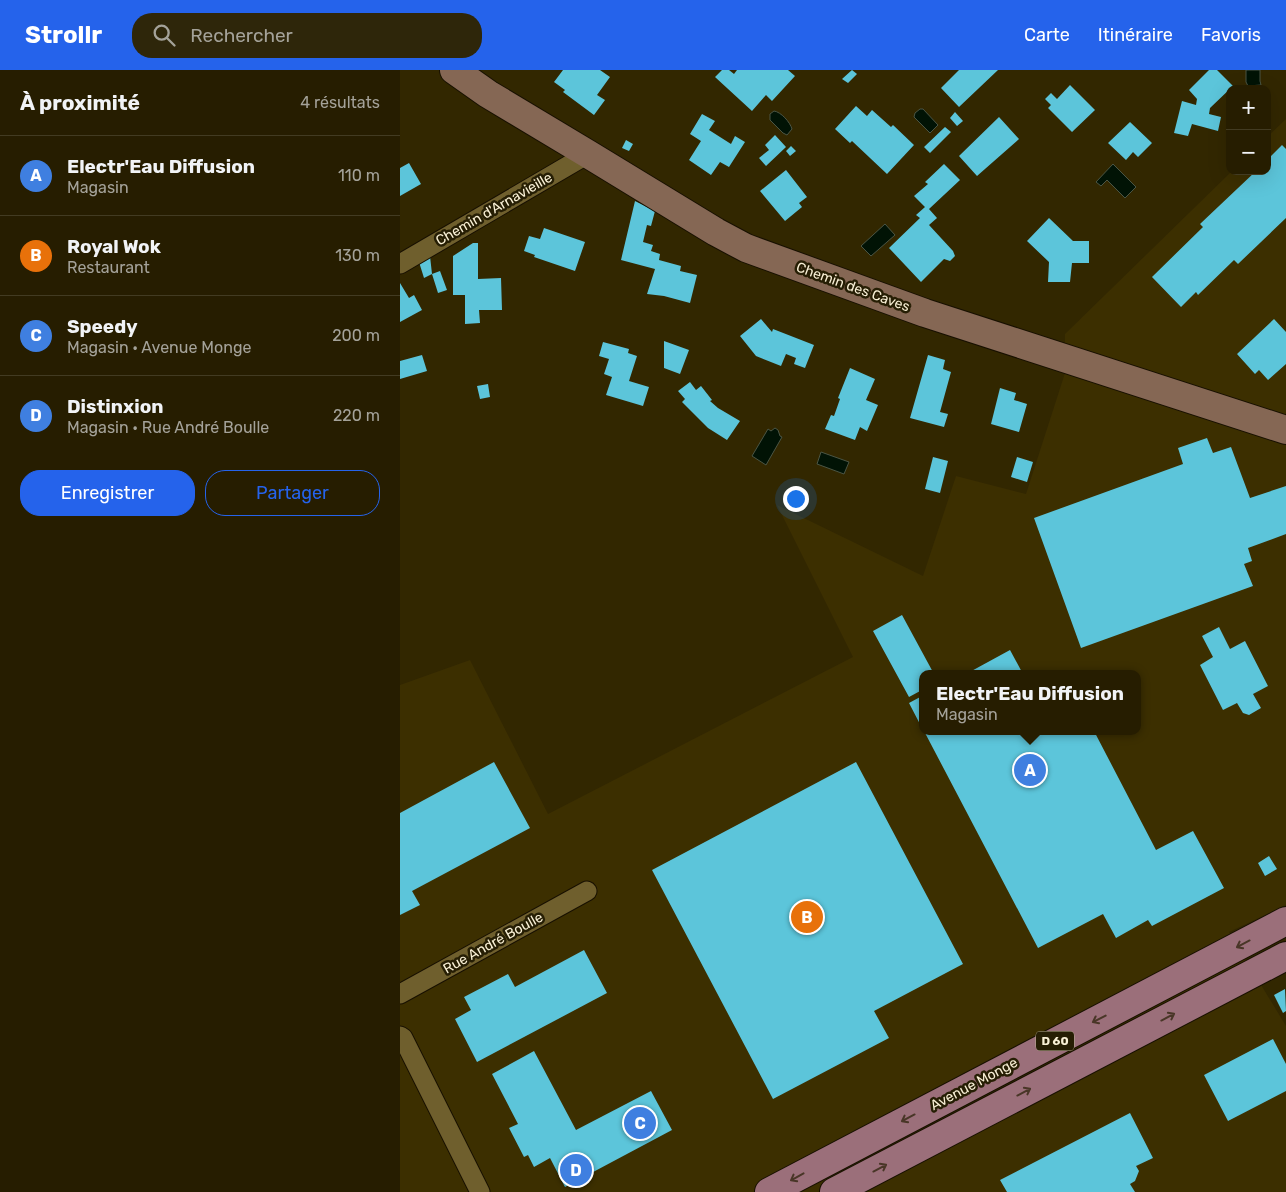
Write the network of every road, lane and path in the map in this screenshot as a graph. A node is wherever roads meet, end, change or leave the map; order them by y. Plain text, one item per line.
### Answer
1 (454, 70) edge
2 (588, 154) junction
3 (400, 264) edge
4 (1286, 430) edge
5 (587, 892) dead end
6 (1286, 921) edge
7 (1286, 956) edge
8 (400, 994) edge
9 (400, 1036) edge
10 (480, 1192) edge
11 (769, 1192) edge
12 (834, 1192) edge

1 - 2 street, Chemin des Caves
2 - 3 street, Chemin d'Arnavieille
2 - 4 street, Chemin des Caves
5 - 8 street, Rue André Boulle
6 -> 11 main road, Avenue Monge / D 60
12 -> 7 main road, D 60
9 - 10 street

